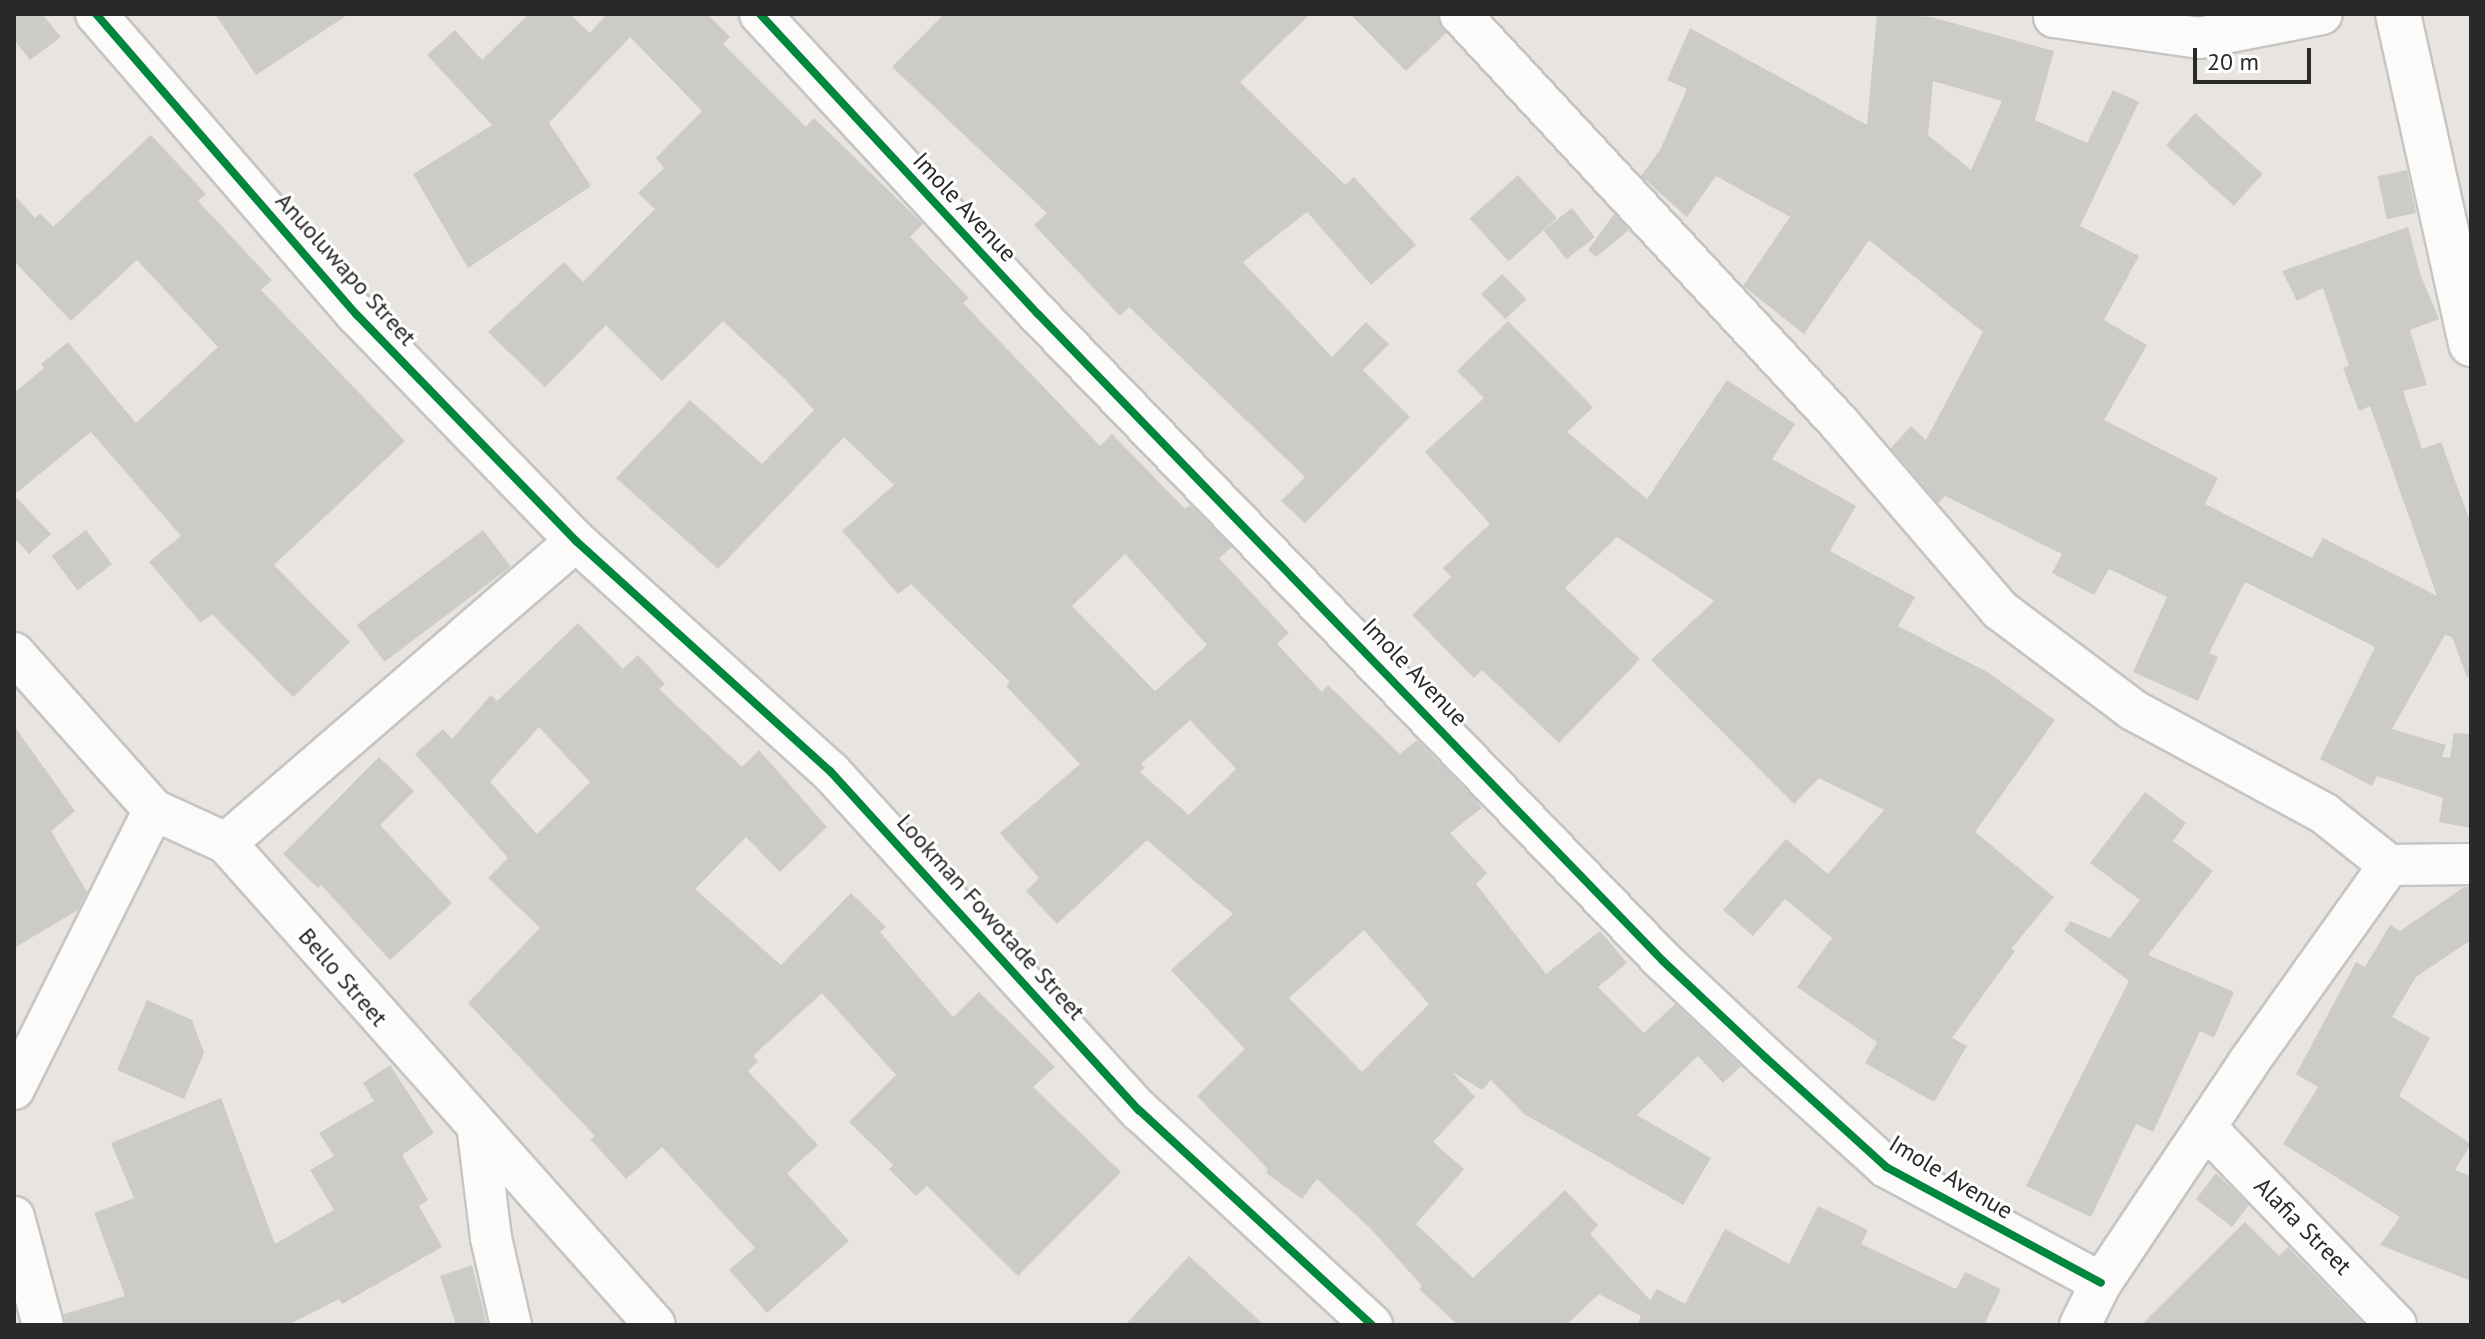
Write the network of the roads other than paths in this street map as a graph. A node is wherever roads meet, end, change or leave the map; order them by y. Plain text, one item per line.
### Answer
1 (96, 14) edge
2 (760, 14) edge
3 (1460, 14) edge
4 (2322, 14) edge
5 (2398, 14) edge
6 (2054, 17) dead end
7 (2471, 344) edge
8 (576, 541) junction
9 (14, 653) edge
10 (154, 810) junction
11 (226, 843) junction
12 (2471, 864) edge
13 (2389, 865) junction
14 (14, 1089) edge
15 (2207, 1129) junction
16 (478, 1132) junction
17 (14, 1217) edge
18 (2101, 1283) junction
19 (43, 1325) edge
20 (511, 1325) edge
21 (655, 1325) edge
22 (1372, 1325) edge
23 (2080, 1325) edge
24 (2396, 1325) edge

1 - 8 street, Anuoluwapo Street
2 - 18 street, Imole Avenue
3 - 13 street
4 - 6 street
5 - 7 street
8 - 11 street
8 - 22 street, Lookman Fowotade Street
9 - 10 street, Bello Street
10 - 11 street, Bello Street
10 - 14 street
11 - 16 street, Bello Street
12 - 13 street
13 - 15 street
15 - 18 street
15 - 24 street, Alafia Street
16 - 20 street
16 - 21 street, Bello Street
17 - 19 street
18 - 23 street

